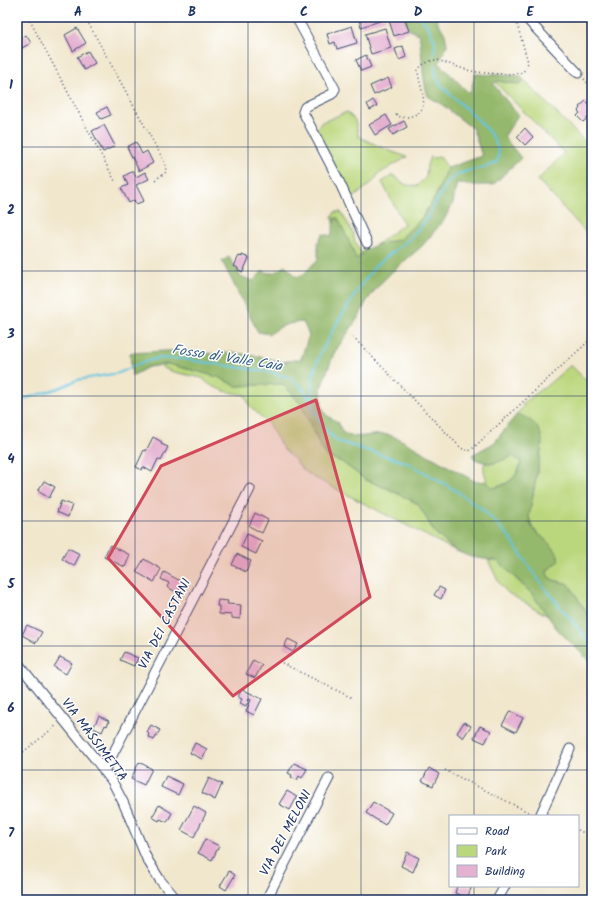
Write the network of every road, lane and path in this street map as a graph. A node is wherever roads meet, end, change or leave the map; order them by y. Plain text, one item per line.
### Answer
1 (28, 17) edge
2 (85, 17) edge
3 (296, 17) edge
4 (515, 17) edge
5 (525, 17) edge
6 (578, 72) joint
7 (592, 88) edge
8 (396, 114) dead end
9 (155, 180) dead end
10 (115, 181) dead end
11 (367, 243) dead end
12 (353, 337) dead end
13 (592, 338) edge
14 (250, 489) dead end
15 (17, 662) edge
16 (282, 663) dead end
17 (352, 698) dead end
18 (63, 720) junction
19 (570, 749) dead end
20 (17, 757) edge
21 (445, 770) dead end
22 (104, 771) junction
23 (330, 778) dead end
24 (534, 815) edge
25 (540, 815) edge
26 (579, 830) edge
27 (592, 836) edge
28 (504, 887) edge
29 (177, 900) edge
30 (266, 900) edge
31 (497, 900) edge

1 - 10 path
2 - 9 path
3 - 11 street
4 - 8 path
5 - 6 street
6 - 7 path
12 - 13 path
14 - 22 street, VIA DEI CASTANI
15 - 18 street, VIA MASSIMETTA
16 - 17 path
18 - 20 path
18 - 22 street, VIA MASSIMETTA
19 - 25 street
21 - 24 path
22 - 29 street, VIA MASSIMETTA
23 - 30 street, VIA DEI MELONI
26 - 27 path
28 - 31 street

